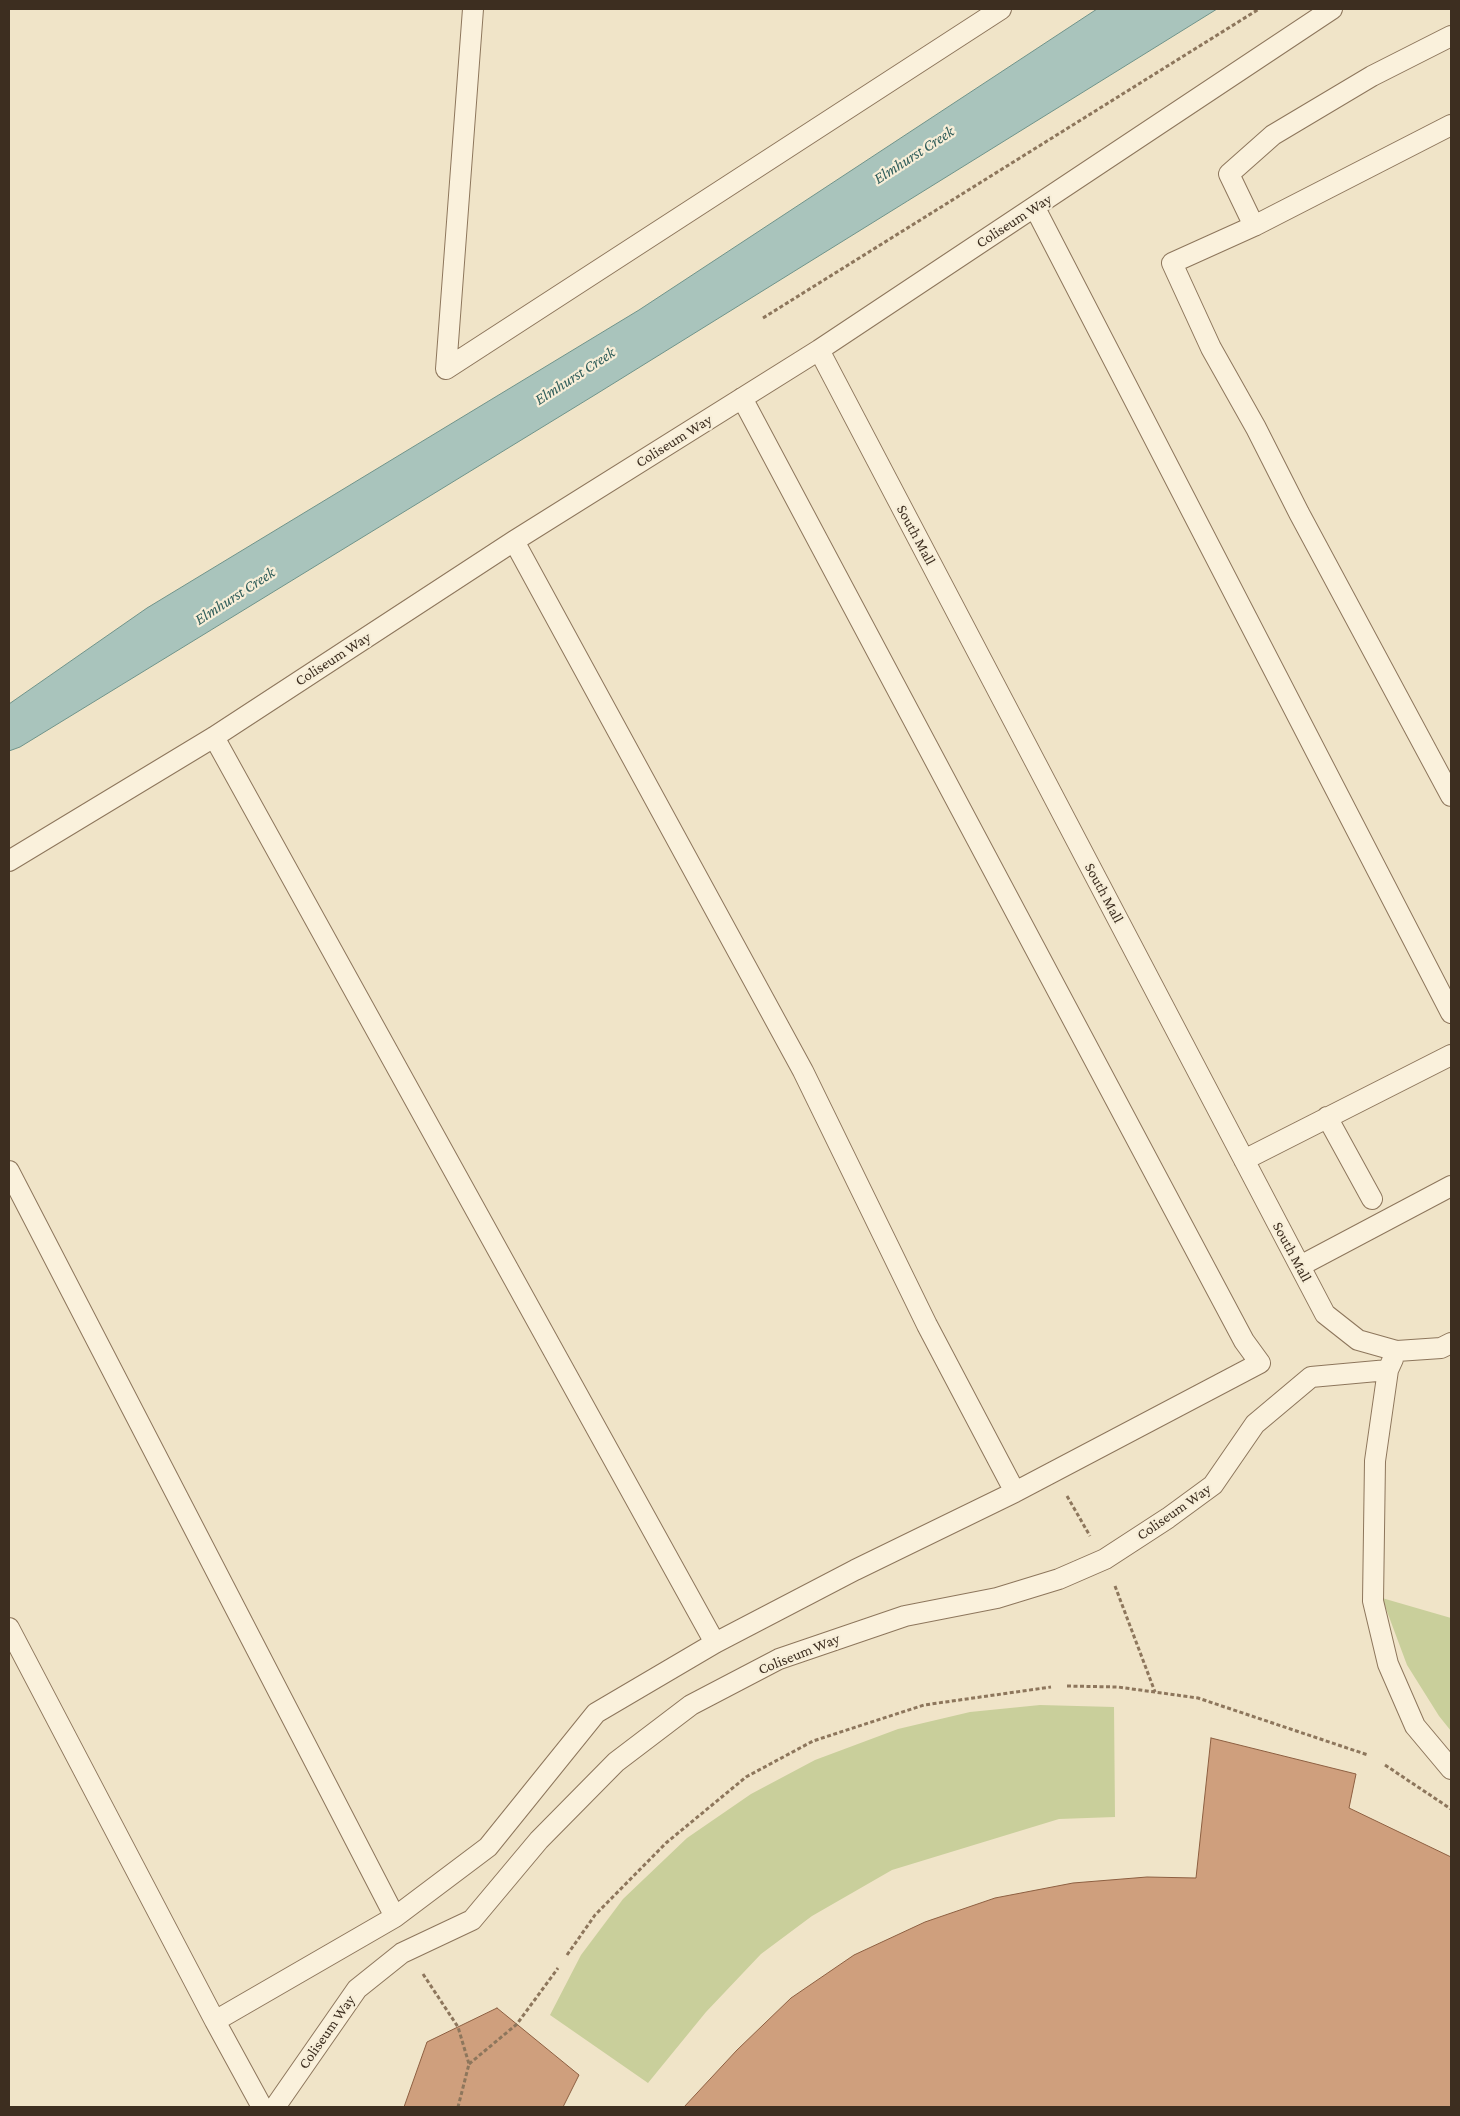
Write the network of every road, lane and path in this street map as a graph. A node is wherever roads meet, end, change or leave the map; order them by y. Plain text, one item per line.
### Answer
1 (473, 9) edge
2 (1001, 9) edge
3 (1259, 9) edge
4 (1332, 9) edge
5 (1451, 36) edge
6 (1451, 125) edge
7 (1035, 208) junction
8 (1254, 226) junction
9 (763, 318) dead end
10 (818, 350) junction
11 (742, 398) junction
12 (514, 541) junction
13 (214, 737) junction
14 (1451, 796) edge
15 (9, 861) edge
16 (1451, 1013) edge
17 (1451, 1055) edge
18 (1327, 1117) junction
19 (1244, 1160) junction
20 (9, 1171) edge
21 (1451, 1186) edge
22 (1372, 1199) dead end
23 (1300, 1266) junction
24 (1451, 1344) edge
25 (1397, 1352) junction
26 (1388, 1370) junction
27 (1015, 1492) junction
28 (1080, 1521) dead end
29 (1105, 1559) junction
30 (9, 1628) edge
31 (715, 1643) junction
32 (1067, 1686) dead end
33 (1051, 1687) dead end
34 (1155, 1692) junction
35 (1368, 1755) dead end
36 (1384, 1765) dead end
37 (1451, 1769) edge
38 (1451, 1809) edge
39 (396, 1917) junction
40 (402, 1953) junction
41 (567, 1955) dead end
42 (558, 1968) dead end
43 (215, 2021) junction
44 (469, 2064) junction
45 (262, 2107) edge
46 (275, 2107) edge
47 (458, 2107) edge

1 - 2 lane
3 - 9 path
4 - 7 lane, Coliseum Way
5 - 8 lane
6 - 8 lane
7 - 10 lane, Coliseum Way
7 - 16 lane
8 - 14 lane
10 - 11 lane, Coliseum Way
10 - 19 lane, South Mall
11 - 12 lane, Coliseum Way
11 - 27 lane
12 - 13 lane, Coliseum Way
12 - 27 lane
13 - 15 lane, Coliseum Way
13 - 31 lane
17 - 18 lane
18 - 19 lane
18 - 22 lane
19 - 23 lane, South Mall
20 - 39 lane
21 - 23 lane
23 - 25 lane, South Mall
24 - 25 lane, South Mall
25 - 26 lane
26 - 29 lane, Coliseum Way
26 - 37 lane
27 - 31 lane
28 - 29 path
29 - 34 path
29 - 40 lane, Coliseum Way
30 - 43 lane
31 - 39 lane
32 - 34 path
33 - 41 path
34 - 35 path
36 - 38 path
39 - 43 lane
40 - 44 path
40 - 46 lane, Coliseum Way
42 - 44 path
43 - 45 lane
44 - 47 path

